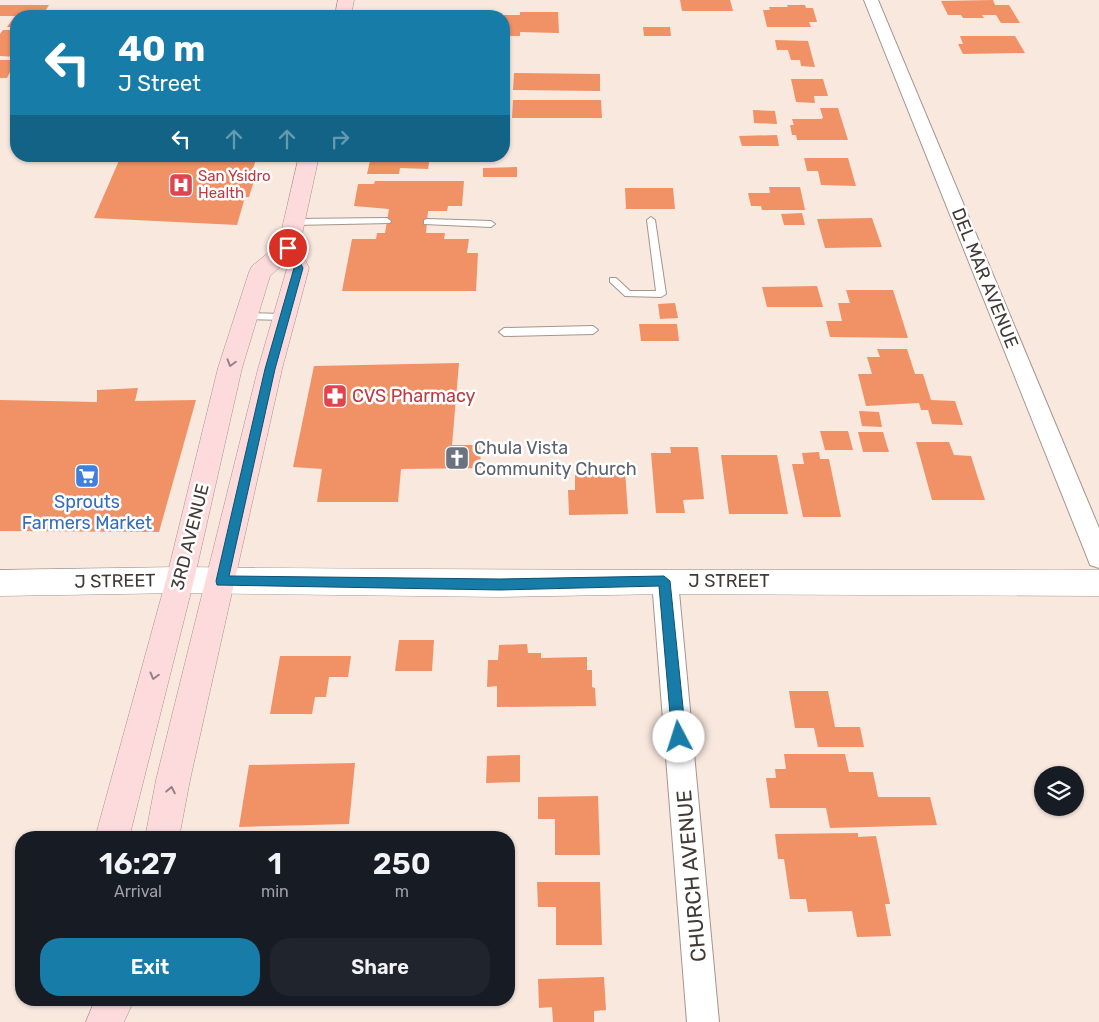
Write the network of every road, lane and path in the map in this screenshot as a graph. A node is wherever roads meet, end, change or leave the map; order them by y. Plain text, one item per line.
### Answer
1 (871, 0) edge
2 (308, 162) edge
3 (651, 220) dead end
4 (387, 221) dead end
5 (294, 222) junction
6 (427, 222) dead end
7 (491, 224) dead end
8 (288, 248) junction
9 (614, 280) dead end
10 (245, 316) junction
11 (286, 317) junction
12 (593, 330) dead end
13 (504, 332) dead end
14 (1099, 557) edge
15 (180, 580) junction
16 (222, 581) junction
17 (664, 581) junction
18 (0, 583) edge
19 (1099, 583) edge
20 (114, 831) edge
21 (163, 831) edge
22 (100, 1006) edge
23 (112, 1006) edge
24 (104, 1022) edge
25 (703, 1022) edge

1 - 14 street, DEL MAR AVENUE
2 - 5 main road
3 - 9 lane
4 - 5 lane
5 - 8 main road
6 - 7 lane
8 - 10 main road, 3RD AVENUE
8 - 11 main road
10 - 11 lane
10 -> 15 main road, 3RD AVENUE
11 - 16 main road
12 - 13 lane
15 - 16 street, J STREET
15 - 18 street, J STREET
15 -> 20 main road, 3RD AVENUE
16 - 17 street, J STREET
21 -> 16 main road
17 - 19 street, J STREET
17 - 25 street, CHURCH AVENUE
22 - 24 main road
23 - 24 main road

